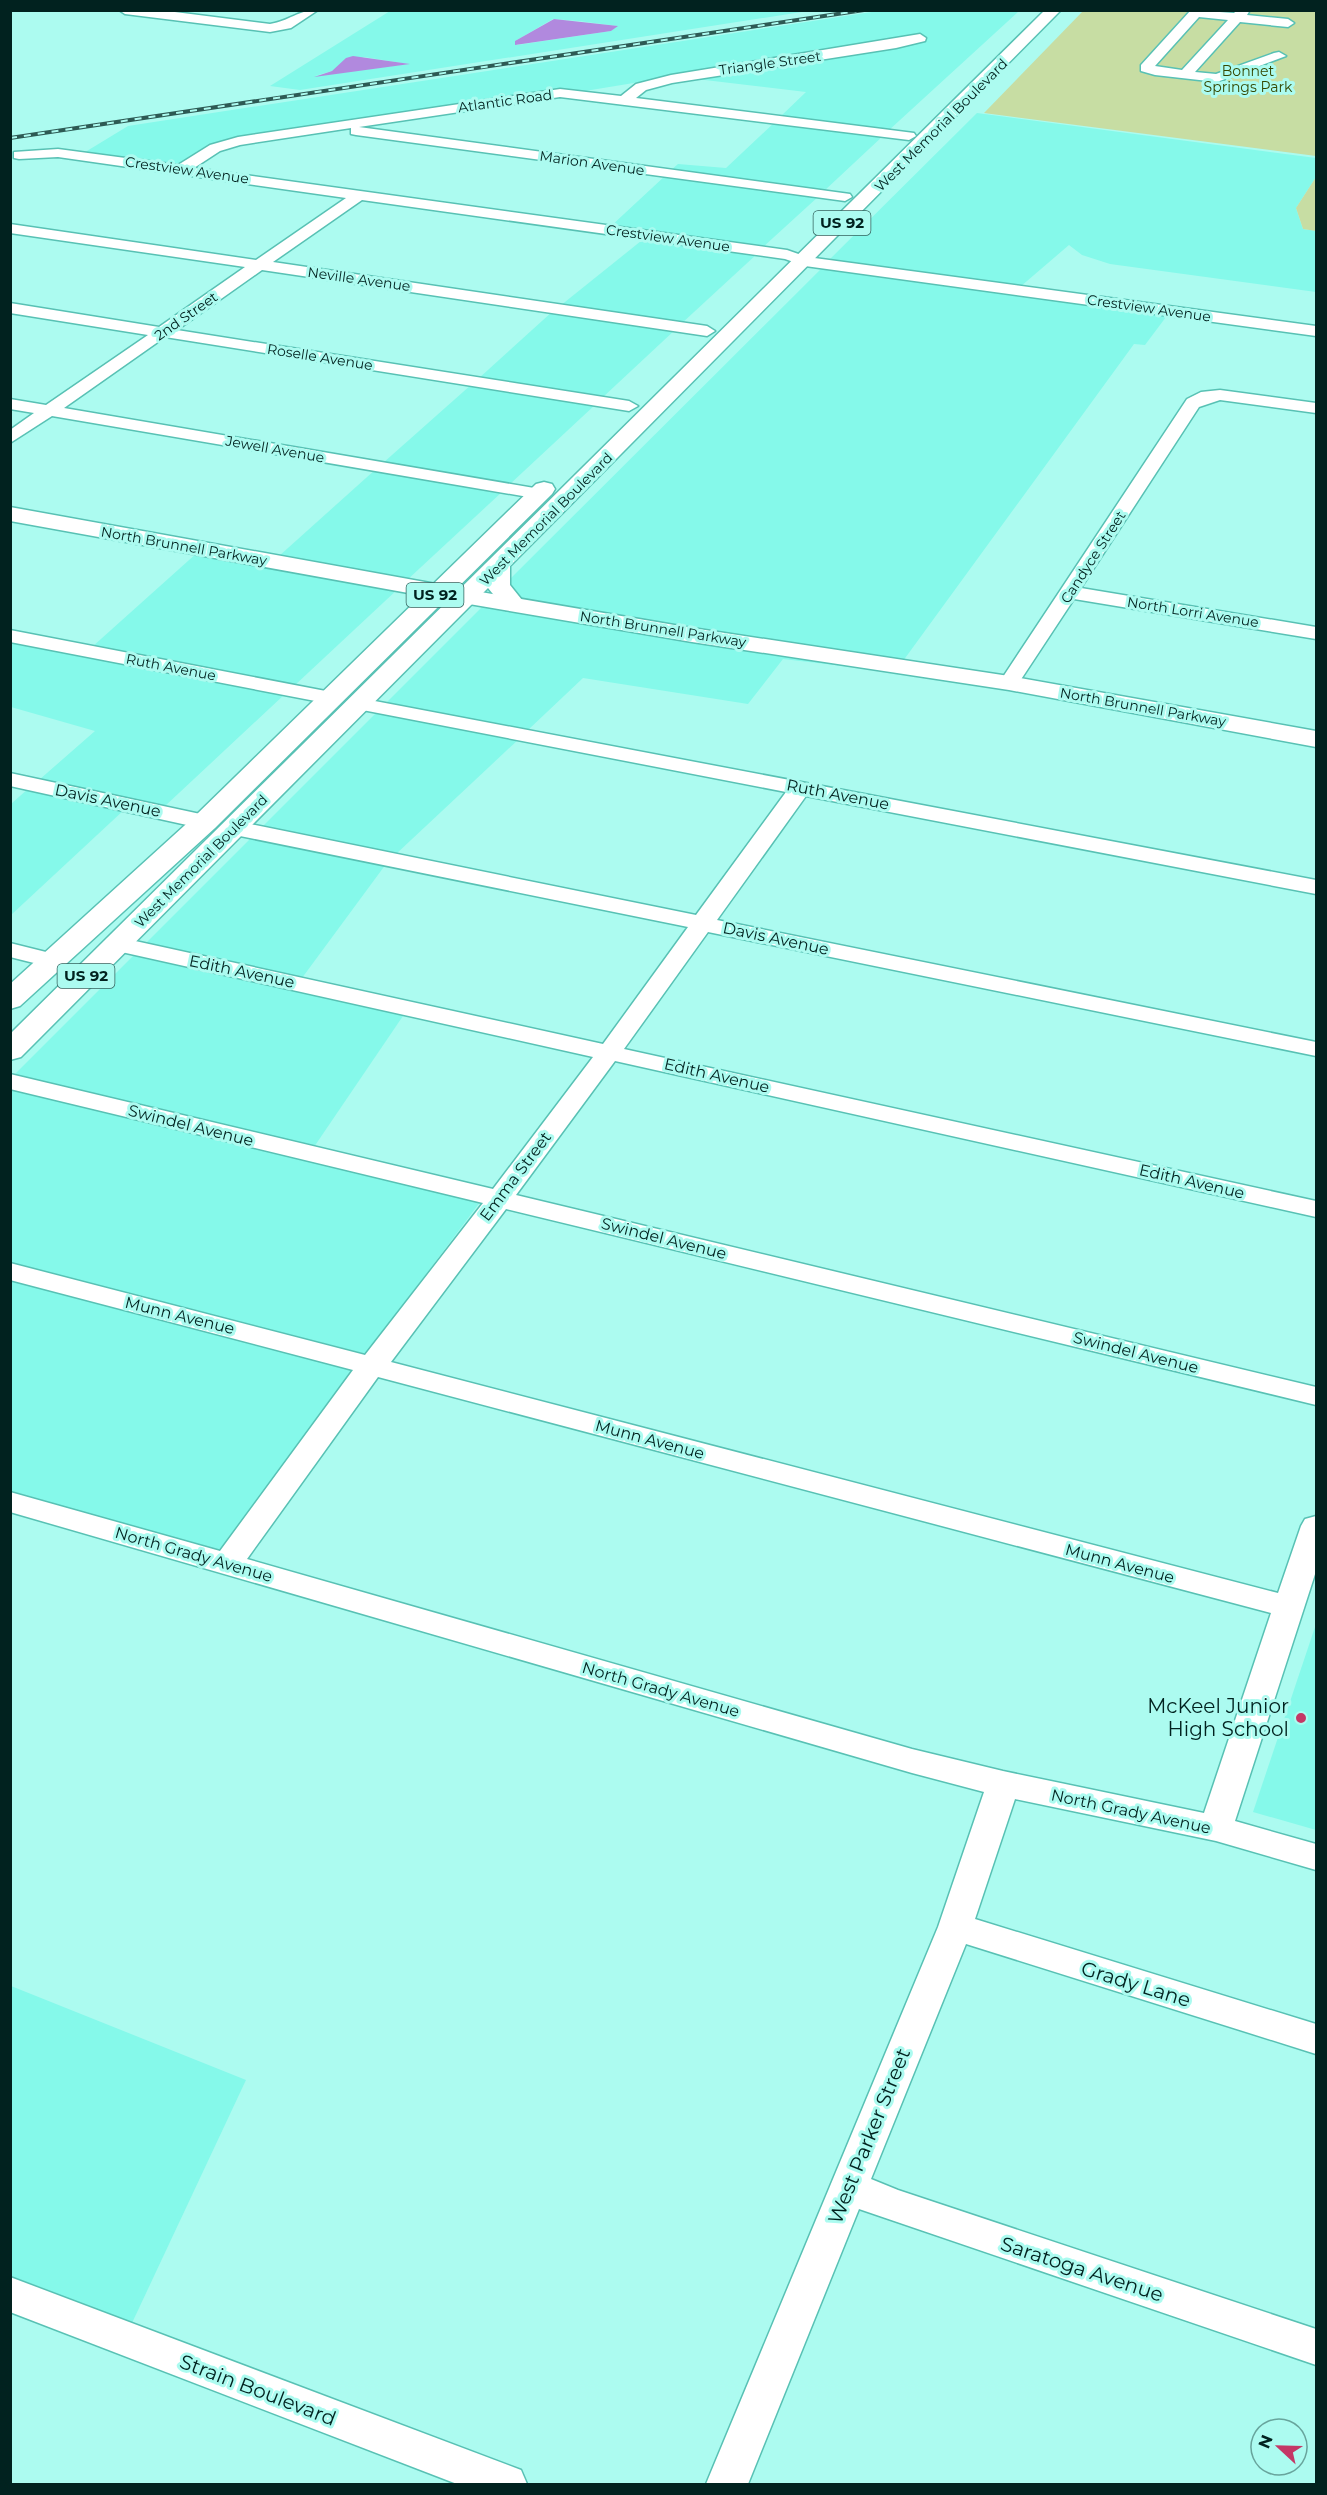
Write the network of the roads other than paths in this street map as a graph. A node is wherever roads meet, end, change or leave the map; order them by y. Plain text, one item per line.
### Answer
1 (125, 10) edge
2 (312, 10) edge
3 (1039, 10) edge
4 (1054, 10) edge
5 (1197, 12) edge
6 (169, 13) edge
7 (1243, 13) edge
8 (1291, 19) dead end
9 (920, 38) dead end
10 (1279, 56) dead end
11 (1185, 75) junction
12 (951, 95) junction
13 (625, 100) junction
14 (340, 126) junction
15 (909, 136) junction
16 (928, 139) junction
17 (19, 155) dead end
18 (181, 170) junction
19 (361, 194) junction
20 (845, 197) junction
21 (868, 198) junction
22 (10, 228) edge
23 (796, 258) junction
24 (261, 265) junction
25 (10, 308) edge
26 (707, 331) junction
27 (1317, 331) edge
28 (163, 332) junction
29 (651, 385) junction
30 (10, 404) edge
31 (629, 406) junction
32 (1317, 408) edge
33 (50, 411) junction
34 (653, 411) junction
35 (629, 435) junction
36 (10, 438) edge
37 (540, 494) junction
38 (10, 514) edge
39 (499, 567) junction
40 (439, 591) junction
41 (1070, 592) junction
42 (469, 597) junction
43 (514, 605) junction
44 (1317, 633) edge
45 (10, 636) edge
46 (1010, 683) junction
47 (331, 698) junction
48 (359, 704) junction
49 (1317, 739) edge
50 (10, 779) edge
51 (801, 787) junction
52 (232, 795) junction
53 (205, 822) junction
54 (235, 828) junction
55 (204, 858) junction
56 (1317, 887) edge
57 (702, 922) junction
58 (117, 944) junction
59 (10, 950) edge
60 (54, 961) junction
61 (10, 1000) edge
62 (1317, 1049) edge
63 (610, 1051) junction
64 (10, 1052) edge
65 (10, 1081) edge
66 (499, 1198) junction
67 (1317, 1209) edge
68 (10, 1271) edge
69 (372, 1365) junction
70 (1317, 1396) edge
71 (10, 1502) edge
72 (1317, 1526) edge
73 (227, 1564) junction
74 (1290, 1607) junction
75 (1003, 1784) junction
76 (1216, 1828) junction
77 (1317, 1857) edge
78 (955, 1927) junction
79 (1317, 2039) edge
80 (849, 2187) junction
81 (10, 2294) edge
82 (1317, 2347) edge
83 (506, 2484) edge
84 (727, 2484) edge

1 - 6 street
2 - 6 street
3 - 12 main road, West Memorial Boulevard / US 92
4 - 16 main road, West Memorial Boulevard / US 92
5 - 7 street
5 - 11 street
7 - 8 street
7 - 11 street
9 - 13 street, Triangle Street
10 - 11 street
12 - 15 main road, West Memorial Boulevard / US 92
12 - 16 main road
13 - 14 street, Atlantic Road
13 - 15 street, Atlantic Road
14 - 18 street, Atlantic Road
14 - 20 street, Marion Avenue
15 - 20 main road, West Memorial Boulevard / US 92
15 - 21 main road
16 - 21 main road, West Memorial Boulevard / US 92
17 - 18 street, Crestview Avenue
18 - 19 street, Crestview Avenue
19 - 23 street, Crestview Avenue
19 - 24 street, 2nd Street
20 - 23 main road, West Memorial Boulevard / US 92
21 - 23 main road, West Memorial Boulevard / US 92
22 - 24 street, Neville Avenue
23 - 26 main road, West Memorial Boulevard / US 92
23 - 27 street, Crestview Avenue
23 - 34 main road, West Memorial Boulevard / US 92
24 - 26 street, Neville Avenue
24 - 28 street, 2nd Street
25 - 28 street, Roselle Avenue
26 - 29 main road, West Memorial Boulevard / US 92
28 - 31 street, Roselle Avenue
28 - 33 street, 2nd Street
29 - 31 main road, West Memorial Boulevard / US 92
29 - 34 main road
30 - 33 street, Jewell Avenue
31 - 35 main road
31 - 37 main road, West Memorial Boulevard / US 92
32 - 41 street, Candyce Street
33 - 36 street, 2nd Street
33 - 37 street, Jewell Avenue
34 - 35 main road, West Memorial Boulevard / US 92
35 - 39 main road, West Memorial Boulevard / US 92
37 - 40 main road, West Memorial Boulevard / US 92
38 - 40 main road, North Brunnell Parkway
39 - 42 main road, West Memorial Boulevard / US 92
39 - 43 main road
40 - 42 main road, North Brunnell Parkway
40 - 47 main road, West Memorial Boulevard / US 92
41 - 44 street, North Lorri Avenue
41 - 46 street, Candyce Street
42 - 43 main road, North Brunnell Parkway
42 - 48 main road, West Memorial Boulevard / US 92
43 - 46 main road, North Brunnell Parkway
45 - 47 street, Ruth Avenue
46 - 49 main road, North Brunnell Parkway
47 - 52 main road, West Memorial Boulevard / US 92
48 - 51 street, Ruth Avenue
48 - 54 main road, West Memorial Boulevard / US 92
50 - 53 street, Davis Avenue
51 - 56 street, Ruth Avenue
51 - 57 street, Emma Street
52 - 53 main road, West Memorial Boulevard / US 92
52 - 54 main road
53 - 55 main road
53 - 60 main road, West Memorial Boulevard / US 92
54 - 55 main road, West Memorial Boulevard / US 92
54 - 57 street, Davis Avenue
55 - 58 main road, West Memorial Boulevard / US 92
57 - 62 street, Davis Avenue
57 - 63 street, Emma Street
58 - 63 street, Edith Avenue
58 - 64 main road, West Memorial Boulevard / US 92
59 - 60 street
60 - 61 main road, US 92
63 - 66 street, Emma Street
63 - 67 street, Edith Avenue
65 - 66 street, Swindel Avenue
66 - 69 street, Emma Street
66 - 70 street, Swindel Avenue
68 - 69 street, Munn Avenue
69 - 73 street, Emma Street
69 - 74 street, Munn Avenue
71 - 73 street, North Grady Avenue
72 - 74 street
73 - 75 street, North Grady Avenue
74 - 76 street
75 - 76 street, North Grady Avenue
75 - 78 street, West Parker Street
76 - 77 street, North Grady Avenue
78 - 79 street, Grady Lane
78 - 80 street, West Parker Street
80 - 82 street, Saratoga Avenue
80 - 84 street, West Parker Street
81 - 83 street, Strain Boulevard

